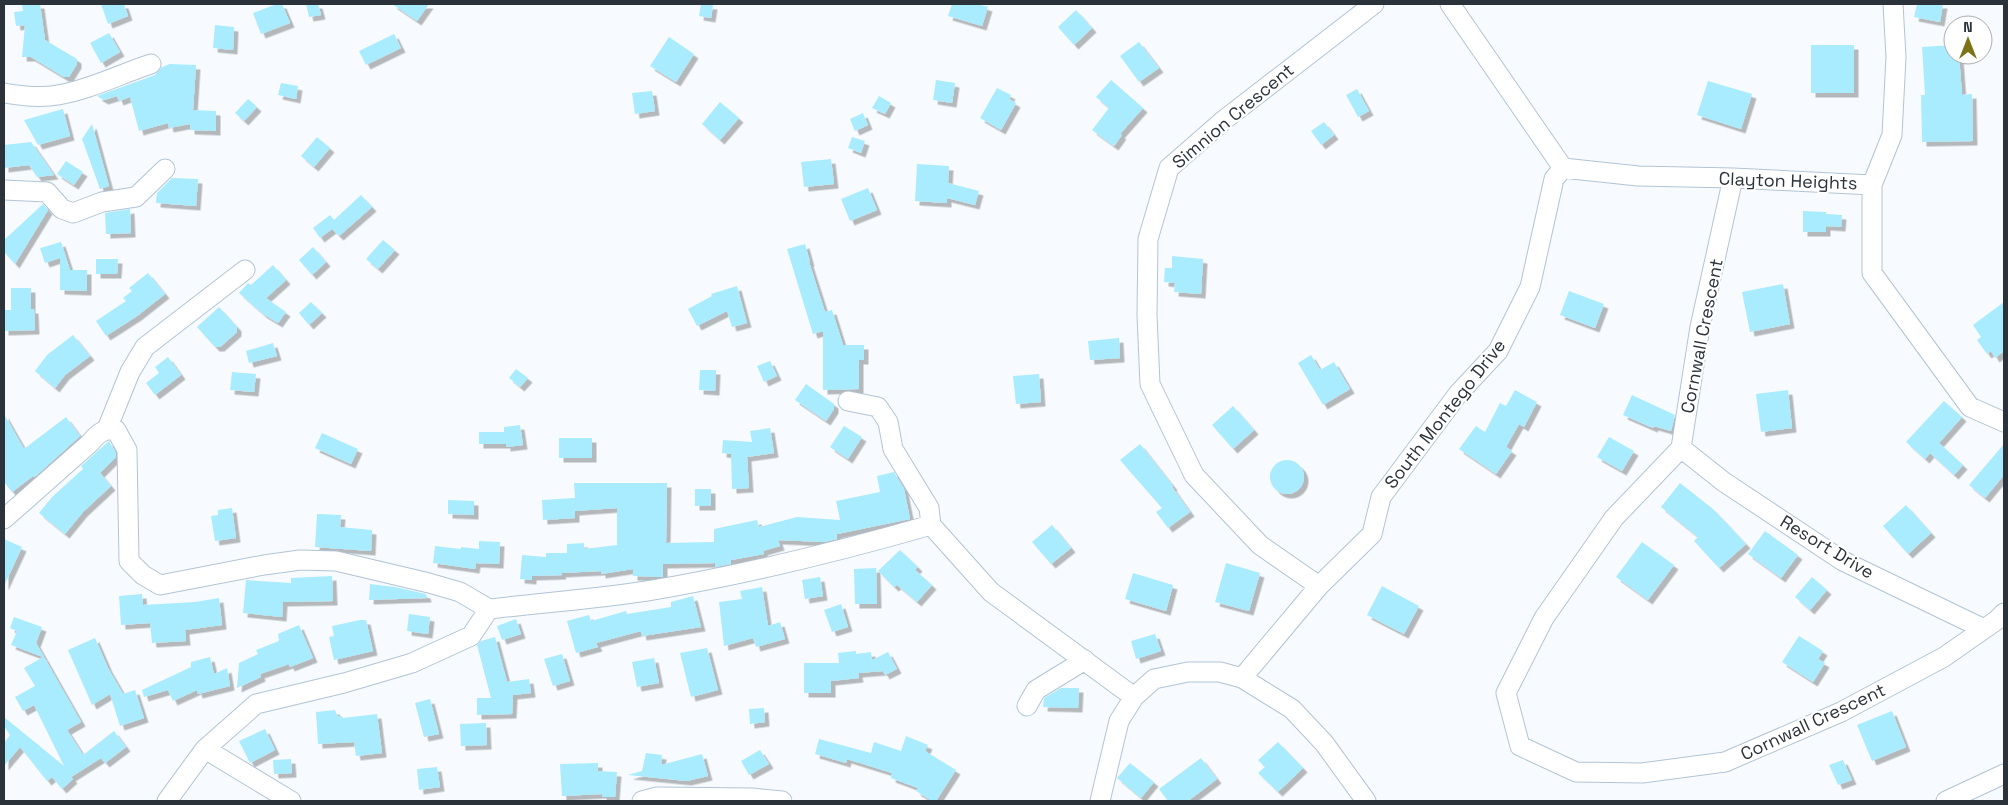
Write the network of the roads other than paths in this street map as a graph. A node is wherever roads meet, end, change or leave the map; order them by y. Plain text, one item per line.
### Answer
1 (1374, 4) edge
2 (1450, 4) edge
3 (1893, 4) edge
4 (151, 64) dead end
5 (4, 93) edge
6 (1563, 168) junction
7 (165, 169) dead end
8 (1733, 178) junction
9 (1872, 185) junction
10 (4, 190) edge
11 (245, 270) dead end
12 (848, 400) dead end
13 (2004, 422) edge
14 (107, 429) junction
15 (1681, 448) junction
16 (4, 519) edge
17 (931, 524) junction
18 (1319, 586) junction
19 (488, 610) junction
20 (2004, 613) edge
21 (1984, 629) junction
22 (1085, 660) junction
23 (1242, 678) junction
24 (1134, 697) junction
25 (1027, 706) dead end
26 (204, 749) junction
27 (2004, 774) edge
28 (167, 801) edge
29 (291, 801) edge
30 (642, 801) edge
31 (782, 801) edge
32 (1100, 801) edge
33 (1366, 801) edge
34 (1946, 801) edge

1 - 18 street, Simnion Crescent
2 - 6 street
3 - 9 street
4 - 5 street
6 - 8 street, Clayton Heights
6 - 18 street, South Montego Drive
7 - 10 street
8 - 9 street, Clayton Heights
8 - 15 street, Cornwall Crescent
9 - 13 street, Clayton Heights
11 - 14 street
12 - 17 street
14 - 16 street
14 - 19 street
15 - 21 street, Resort Drive
15 - 21 street, Cornwall Crescent
17 - 19 street
17 - 22 street
18 - 23 street, South Montego Drive
19 - 26 street
20 - 21 street, Cornwall Crescent
22 - 24 street
22 - 25 street
23 - 24 street
23 - 33 street
24 - 32 street
26 - 28 street
26 - 29 street
27 - 34 street
30 - 31 street

